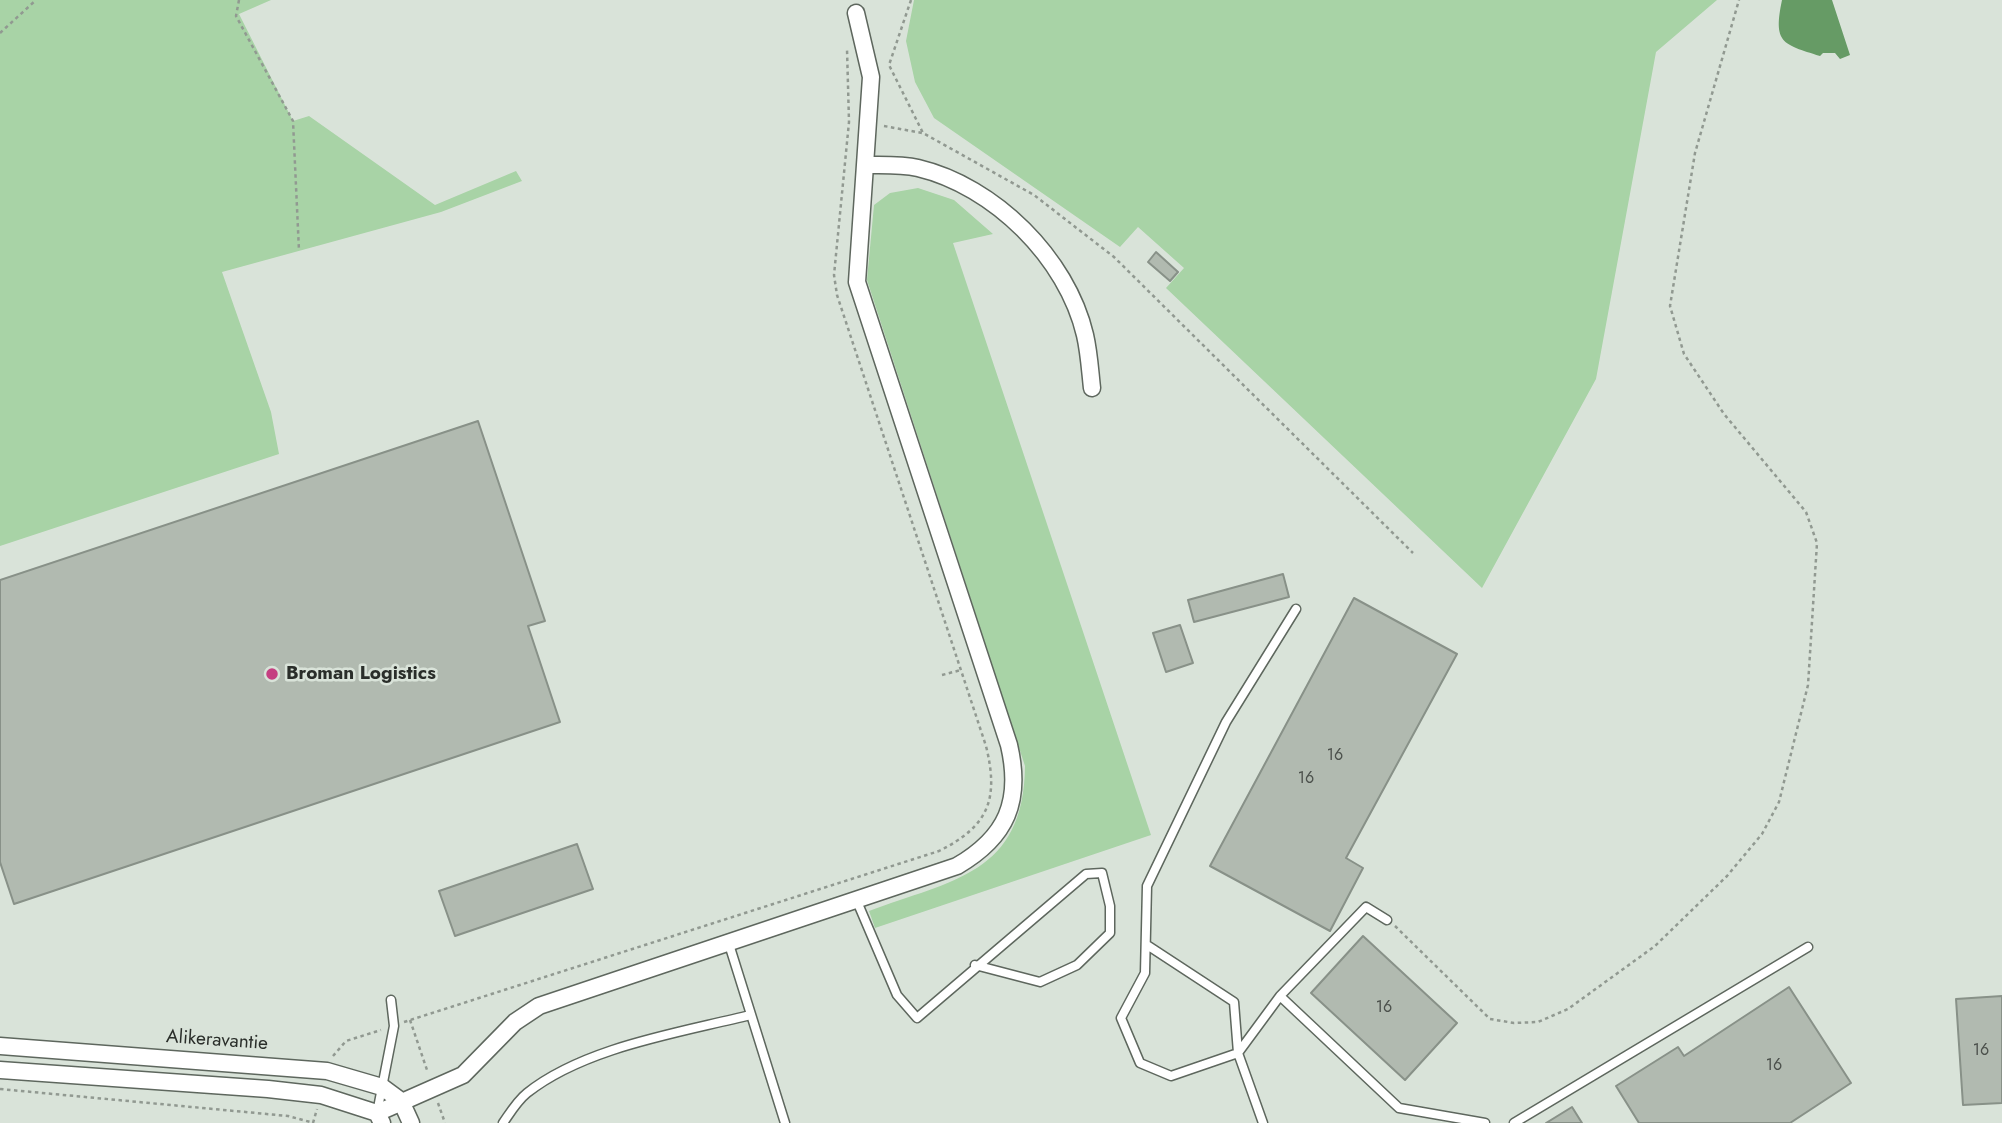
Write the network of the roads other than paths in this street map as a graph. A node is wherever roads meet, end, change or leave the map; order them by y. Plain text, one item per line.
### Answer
1 (854, 7) edge
2 (865, 165) junction
3 (1092, 388) dead end
4 (1296, 609) dead end
5 (856, 899) junction
6 (1387, 919) road end
7 (728, 941) junction
8 (1147, 944) junction
9 (1808, 947) dead end
10 (975, 965) junction
11 (1280, 996) junction
12 (391, 1000) dead end
13 (750, 1015) junction
14 (0, 1046) edge
15 (1238, 1053) junction
16 (0, 1070) edge
17 (382, 1087) junction
18 (401, 1101) junction
19 (380, 1118) edge
20 (411, 1123) edge
21 (503, 1123) edge
22 (785, 1123) edge
23 (1263, 1123) edge
24 (1485, 1123) edge
25 (1514, 1123) edge

1 - 2 street
2 - 3 street
2 - 5 street
4 - 8 lane
5 - 7 street
5 - 10 lane
6 - 11 lane
7 - 13 lane
7 - 18 street
8 - 15 lane
8 - 15 lane
9 - 25 lane
10 - 10 lane
11 - 15 lane
11 - 24 lane
12 - 17 lane
13 - 21 lane
13 - 22 lane
14 - 17 street, Alikeravantie
15 - 23 lane
16 - 19 street
17 - 18 street, Alikeravantie
17 - 19 lane
18 - 19 street
18 - 20 street, Alikeravantie

